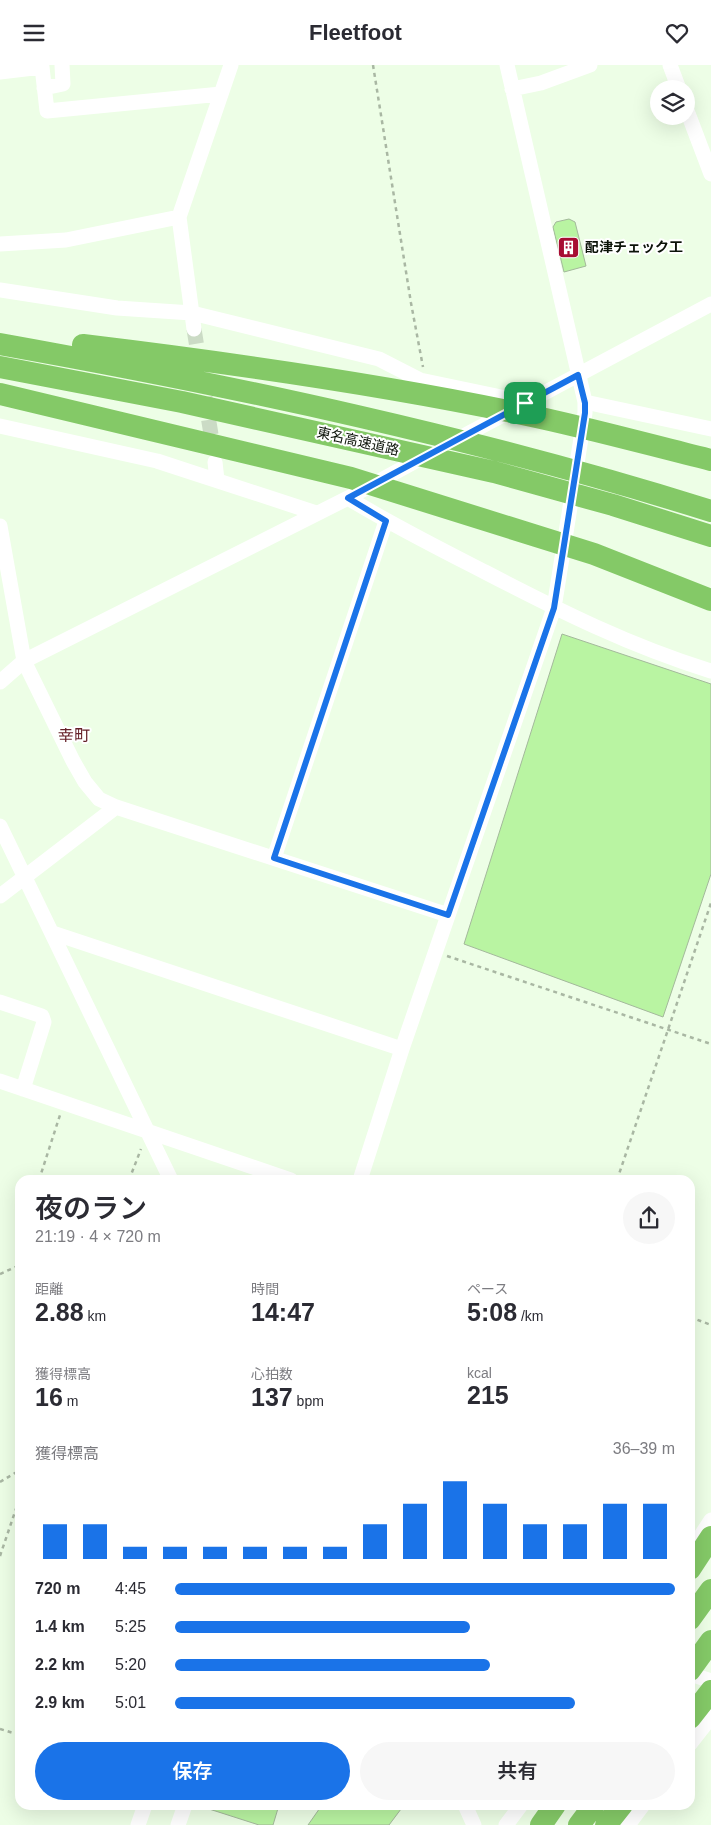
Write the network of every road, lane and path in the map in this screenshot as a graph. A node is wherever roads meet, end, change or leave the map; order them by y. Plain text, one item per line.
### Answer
1 (62, 65) edge
2 (231, 65) edge
3 (373, 65) edge
4 (507, 65) edge
5 (590, 65) edge
6 (670, 65) edge
7 (0, 72) edge
8 (676, 80) edge
9 (44, 88) junction
10 (512, 89) junction
11 (221, 94) junction
12 (692, 125) edge
13 (711, 174) edge
14 (179, 217) junction
15 (0, 244) edge
16 (0, 290) edge
17 (711, 304) edge
18 (192, 313) junction
19 (194, 329) tunnel mouth
20 (0, 336) edge
21 (0, 344) edge
22 (0, 367) edge
23 (578, 375) junction
24 (426, 381) junction
25 (0, 394) edge
26 (525, 403) junction
27 (585, 403) junction
28 (0, 426) edge
29 (711, 429) edge
30 (711, 461) edge
31 (216, 462) tunnel mouth
32 (217, 480) junction
33 (349, 488) junction
34 (711, 511) edge
35 (316, 513) junction
36 (386, 521) junction
37 (494, 522) junction
38 (0, 526) edge
39 (711, 536) edge
40 (711, 600) edge
41 (554, 608) junction
42 (711, 616) edge
43 (24, 661) junction
44 (711, 671) edge
45 (0, 681) edge
46 (116, 807) junction
47 (0, 826) edge
48 (274, 858) junction
49 (24, 877) junction
50 (0, 895) edge
51 (711, 903) edge
52 (448, 915) junction
53 (53, 933) junction
54 (436, 952) junction
55 (0, 1002) edge
56 (668, 1029) junction
57 (711, 1044) edge
58 (402, 1049) junction
59 (0, 1081) edge
60 (23, 1089) junction
61 (64, 1103) junction
62 (147, 1130) junction
63 (41, 1175) edge
64 (131, 1175) edge
65 (169, 1175) edge
66 (277, 1175) edge
67 (362, 1175) edge
68 (619, 1175) edge
69 (15, 1267) edge
70 (0, 1274) edge
71 (695, 1319) edge
72 (711, 1325) edge
73 (15, 1473) edge
74 (0, 1481) edge
75 (15, 1512) edge
76 (711, 1521) edge
77 (711, 1537) edge
78 (695, 1545) edge
79 (0, 1556) edge
80 (695, 1561) edge
81 (711, 1590) edge
82 (695, 1612) edge
83 (711, 1641) edge
84 (695, 1663) edge
85 (695, 1676) edge
86 (711, 1681) edge
87 (711, 1691) edge
88 (695, 1712) edge
89 (711, 1717) edge
90 (0, 1729) edge
91 (15, 1734) edge
92 (695, 1738) edge
93 (143, 1810) edge
94 (183, 1810) edge
95 (467, 1810) edge
96 (517, 1810) edge
97 (539, 1810) edge
98 (552, 1810) edge
99 (590, 1810) edge
100 (618, 1810) edge
101 (639, 1810) edge
102 (138, 1825) edge
103 (178, 1825) edge
104 (474, 1825) edge
105 (506, 1825) edge
106 (530, 1825) edge
107 (541, 1825) edge
108 (579, 1825) edge
109 (606, 1825) edge
110 (628, 1825) edge

1 - 9 street
2 - 11 street
3 - 24 path
4 - 10 street
5 - 10 street
6 - 8 street
7 - 9 street
9 - 11 street
10 - 23 street
11 - 14 street
12 - 13 street
14 - 15 street
14 - 18 street
16 - 18 street
17 - 23 street
18 - 19 street
18 - 24 street
20 - 30 highway
21 - 34 highway, 東名高速道路
22 - 39 highway, 東名高速道路
23 - 26 street
23 - 27 street
24 - 26 street
25 - 33 highway
26 - 33 street
27 - 29 street
27 - 41 street
28 - 32 street
31 - 32 street
32 - 35 street
33 - 35 street
33 - 36 street
33 - 37 highway
35 - 43 street
36 - 41 street
36 - 48 street
37 - 40 highway
37 - 42 highway
38 - 43 street
41 - 44 street
41 - 52 street
43 - 45 street
43 - 46 street
46 - 48 street
46 - 49 street
47 - 49 street
48 - 52 street
49 - 50 street
49 - 53 street
51 - 56 path
52 - 54 street
53 - 58 street
53 - 62 street
54 - 56 path
54 - 58 street
55 - 60 street
56 - 57 path
56 - 68 path
58 - 67 street
59 - 60 street
60 - 61 street
61 - 62 street
61 - 63 path
62 - 64 path
62 - 65 street
62 - 66 street
69 - 70 path
71 - 72 path
73 - 74 path
75 - 79 path
76 - 78 street
77 - 80 highway
81 - 82 highway
83 - 84 highway
85 - 86 street
87 - 88 highway
89 - 92 street
90 - 91 path
93 - 102 street
94 - 103 street
95 - 104 street
96 - 105 street
97 - 106 highway
98 - 107 highway
99 - 108 highway
100 - 109 highway
101 - 110 street

